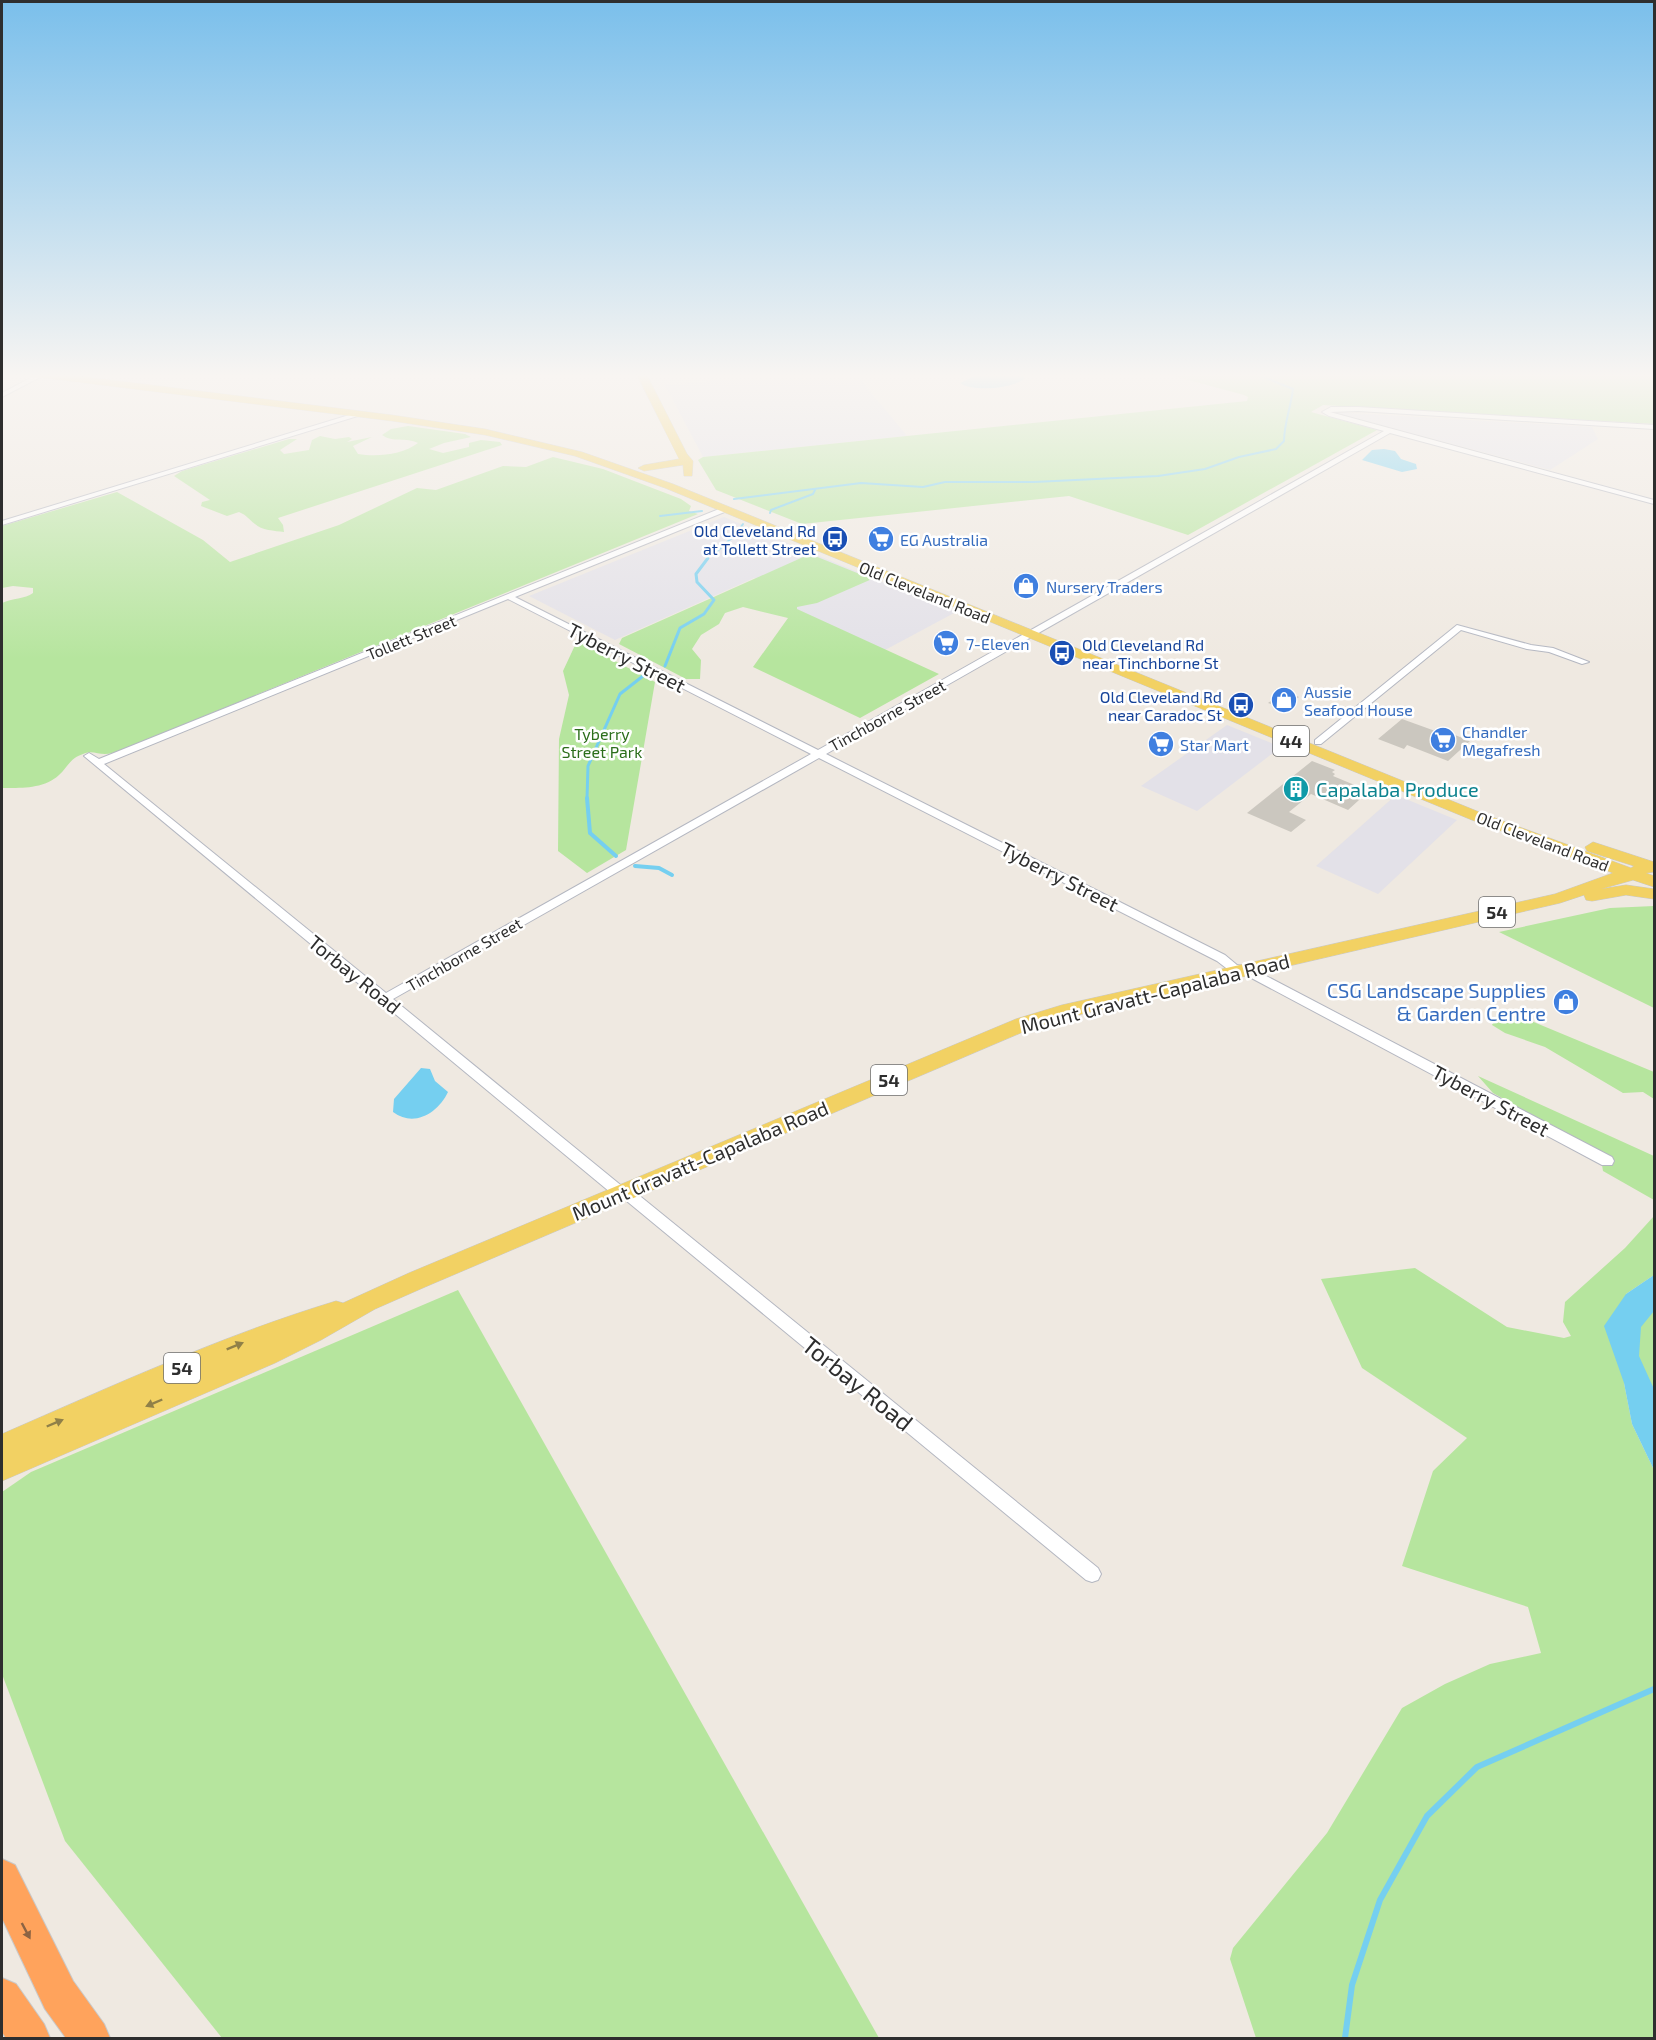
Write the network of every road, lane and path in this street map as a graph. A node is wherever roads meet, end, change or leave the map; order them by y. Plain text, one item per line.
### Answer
1 (181, 468) edge
2 (623, 468) edge
3 (644, 468) edge
4 (680, 468) edge
5 (688, 468) edge
6 (1324, 468) edge
7 (1528, 468) edge
8 (688, 474) junction
9 (667, 482) junction
10 (696, 490) junction
11 (1654, 502) edge
12 (724, 509) junction
13 (2, 523) edge
14 (510, 597) junction
15 (1035, 633) junction
16 (1585, 662) dead end
17 (1318, 742) junction
18 (818, 754) junction
19 (94, 759) joint
20 (1582, 857) junction
21 (1652, 865) edge
22 (1629, 882) junction
23 (1654, 882) edge
24 (1583, 890) junction
25 (1654, 894) edge
26 (1560, 898) junction
27 (1245, 970) junction
28 (385, 999) junction
29 (1607, 1161) dead end
30 (623, 1193) junction
31 (367, 1302) junction
32 (2, 1446) edge
33 (2, 1469) edge
34 (1092, 1574) dead end
35 (2, 1878) edge
36 (2, 1998) edge
37 (30, 2038) edge
38 (90, 2038) edge

1 - 13 street
2 - 9 main road, Old Cleveland Road
3 - 9 main road, Old Cleveland Road
4 - 9 main road
5 - 8 main road
6 - 15 street, Tinchborne Street
7 - 11 street
8 - 9 main road
8 - 10 main road
9 - 10 main road, Old Cleveland Road
9 - 12 main road, Old Cleveland Road / 44
10 - 15 main road, Old Cleveland Road / 44
12 - 14 street, Tollett Street
12 - 15 main road, Old Cleveland Road / 44
14 - 18 street, Tyberry Street
14 - 19 street, Tollett Street
15 - 17 main road, Old Cleveland Road / 44
15 - 18 street, Tinchborne Street
15 - 20 main road, Old Cleveland Road / 44
16 - 17 street
17 - 21 main road, Old Cleveland Road / 44
18 - 27 street, Tyberry Street
18 - 28 street, Tinchborne Street
19 - 28 street, Torbay Road
20 - 22 main road, Old Cleveland Road / 44
20 - 24 main road
21 - 22 main road, Mount Gravatt-Capalaba Road / 54
22 - 23 main road, Old Cleveland Road / 44
22 - 24 main road, Mount Gravatt-Capalaba Road / 54
22 - 25 main road, 54
22 - 26 main road, Mount Gravatt-Capalaba Road / 54
24 - 26 main road, Mount Gravatt-Capalaba Road / 54
26 - 27 main road, Mount Gravatt-Capalaba Road / 54
27 - 29 street, Tyberry Street
27 - 30 main road, Mount Gravatt-Capalaba Road / 54
28 - 30 street, Torbay Road
30 - 31 main road, Mount Gravatt-Capalaba Road / 54
30 - 34 street, Torbay Road
32 -> 31 main road, Mount Gravatt-Capalaba Road / 54
31 -> 33 main road, Mount Gravatt-Capalaba Road / 54
35 -> 38 highway
36 - 37 highway

